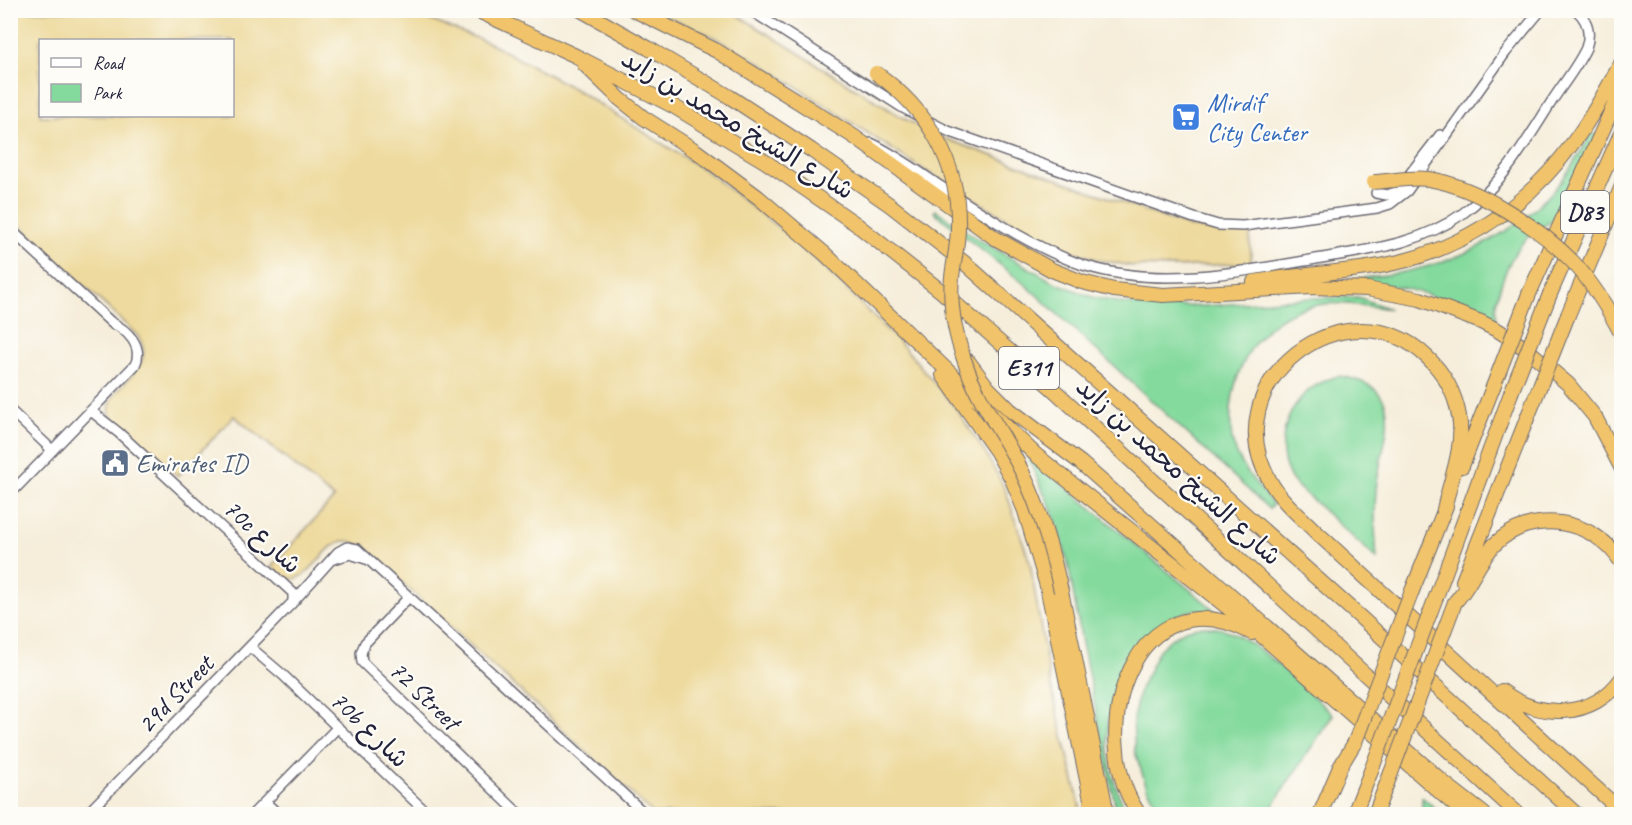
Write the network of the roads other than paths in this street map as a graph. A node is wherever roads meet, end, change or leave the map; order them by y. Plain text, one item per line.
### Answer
1 (476, 10) edge
2 (580, 10) edge
3 (634, 10) edge
4 (750, 10) edge
5 (1541, 10) edge
6 (1576, 10) edge
7 (576, 56) junction
8 (1622, 62) edge
9 (876, 73) dead end
10 (1481, 86) junction
11 (1622, 87) edge
12 (1622, 131) edge
13 (853, 135) junction
14 (1375, 185) joint
15 (1622, 186) edge
16 (10, 229) edge
17 (1208, 292) junction
18 (1622, 335) edge
19 (912, 336) junction
20 (961, 349) junction
21 (93, 409) junction
22 (10, 410) edge
23 (52, 450) junction
24 (1622, 469) edge
25 (10, 494) edge
26 (1443, 514) junction
27 (1622, 563) edge
28 (409, 597) junction
29 (293, 601) junction
30 (1455, 602) junction
31 (252, 645) junction
32 (1278, 650) junction
33 (1475, 676) junction
34 (1622, 678) edge
35 (338, 727) junction
36 (1355, 742) junction
37 (265, 802) junction
38 (1461, 812) edge
39 (1622, 812) edge
40 (87, 814) edge
41 (253, 814) edge
42 (278, 814) edge
43 (429, 814) edge
44 (519, 814) edge
45 (645, 814) edge
46 (1094, 814) edge
47 (1107, 814) edge
48 (1138, 814) edge
49 (1320, 814) edge
50 (1329, 814) edge
51 (1354, 814) edge
52 (1375, 814) edge
53 (1484, 814) edge
54 (1518, 814) edge
55 (1576, 814) edge

1 - 7 highway, شارع الشيخ محمد بن زايد / E311
2 - 55 highway, شارع الشيخ محمد بن زايد / E311
3 - 13 highway
4 - 10 street
5 - 10 street
6 - 13 street
7 - 19 highway
7 - 54 highway, شارع الشيخ محمد بن زايد / E311
8 - 17 highway
9 - 20 highway, bridge
10 - 14 street
11 - 26 highway, bridge
12 - 51 highway, D83, bridge
13 - 17 highway
14 - 18 highway, bridge
15 - 30 highway, D83, bridge
16 - 21 street
17 - 24 highway
19 - 32 highway
19 - 46 highway
20 - 47 highway, bridge
20 - 53 highway, bridge
21 - 23 street
21 - 29 street, 70c شارع
22 - 23 street
23 - 25 street
26 - 33 highway
26 - 36 highway, bridge
27 - 30 highway
28 - 29 street, 29d Street
28 - 44 street, 72 Street
28 - 45 street
29 - 31 street, 29d Street
30 - 52 highway, bridge
31 - 35 street, 70b شارع
31 - 40 street, 29d Street
32 - 38 highway
32 - 48 highway
33 - 34 highway
33 - 39 highway
35 - 37 street
35 - 43 street, 70b شارع
36 - 49 highway
36 - 50 highway
37 - 41 street
37 - 42 street

